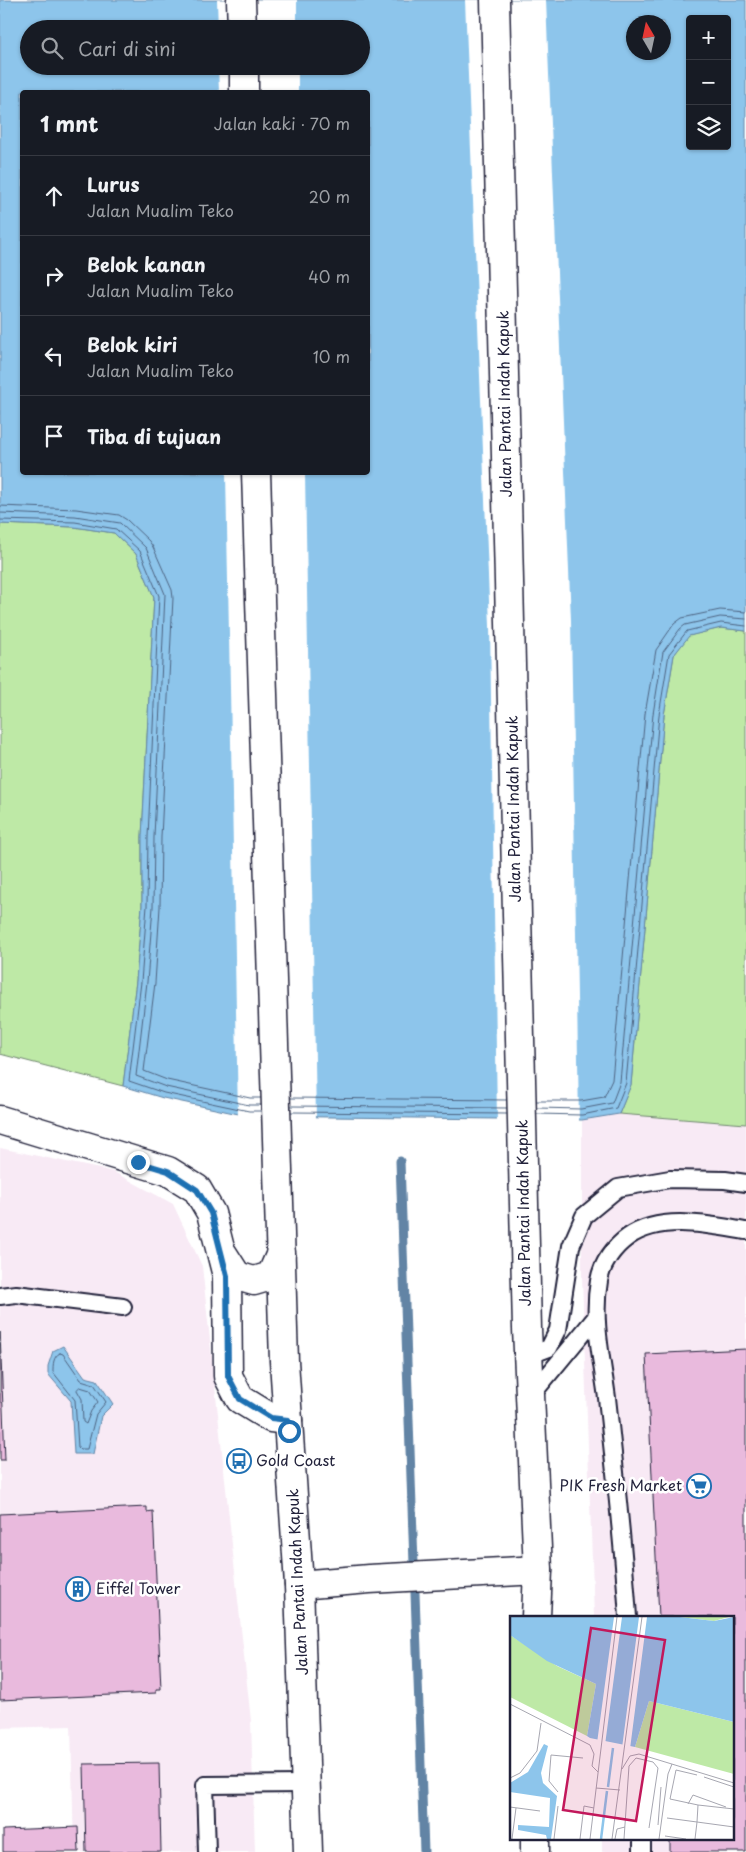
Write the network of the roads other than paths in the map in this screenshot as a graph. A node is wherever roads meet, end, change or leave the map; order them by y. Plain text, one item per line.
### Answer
1 (242, 0) edge
2 (495, 0) edge
3 (242, 20) edge
4 (244, 75) edge
5 (244, 90) edge
6 (256, 475) edge
7 (0, 1120) edge
8 (746, 1183) edge
9 (746, 1231) edge
10 (223, 1254) junction
11 (281, 1254) junction
12 (0, 1296) edge
13 (123, 1307) dead end
14 (596, 1317) junction
15 (528, 1356) junction
16 (530, 1397) junction
17 (288, 1420) junction
18 (538, 1570) junction
19 (299, 1585) junction
20 (536, 1616) edge
21 (628, 1616) edge
22 (306, 1784) junction
23 (207, 1852) edge
24 (308, 1852) edge

1 - 3 main road
2 - 15 main road, Jalan Pantai Indah Kapuk
4 - 5 main road
6 - 11 main road, Jalan Pantai Indah Kapuk
7 - 10 main road
8 - 15 lane
9 - 14 lane
10 - 11 main road
10 - 17 main road
11 - 17 main road, Jalan Pantai Indah Kapuk
12 - 13 lane
14 - 16 lane
14 - 21 lane
15 - 16 main road, Jalan Pantai Indah Kapuk
16 - 18 main road, Jalan Pantai Indah Kapuk
17 - 19 main road, Jalan Pantai Indah Kapuk
18 - 19 main road
18 - 20 main road, Jalan Pantai Indah Kapuk
19 - 22 main road, Jalan Pantai Indah Kapuk
22 - 23 lane
22 - 24 main road, Jalan Pantai Indah Kapuk

